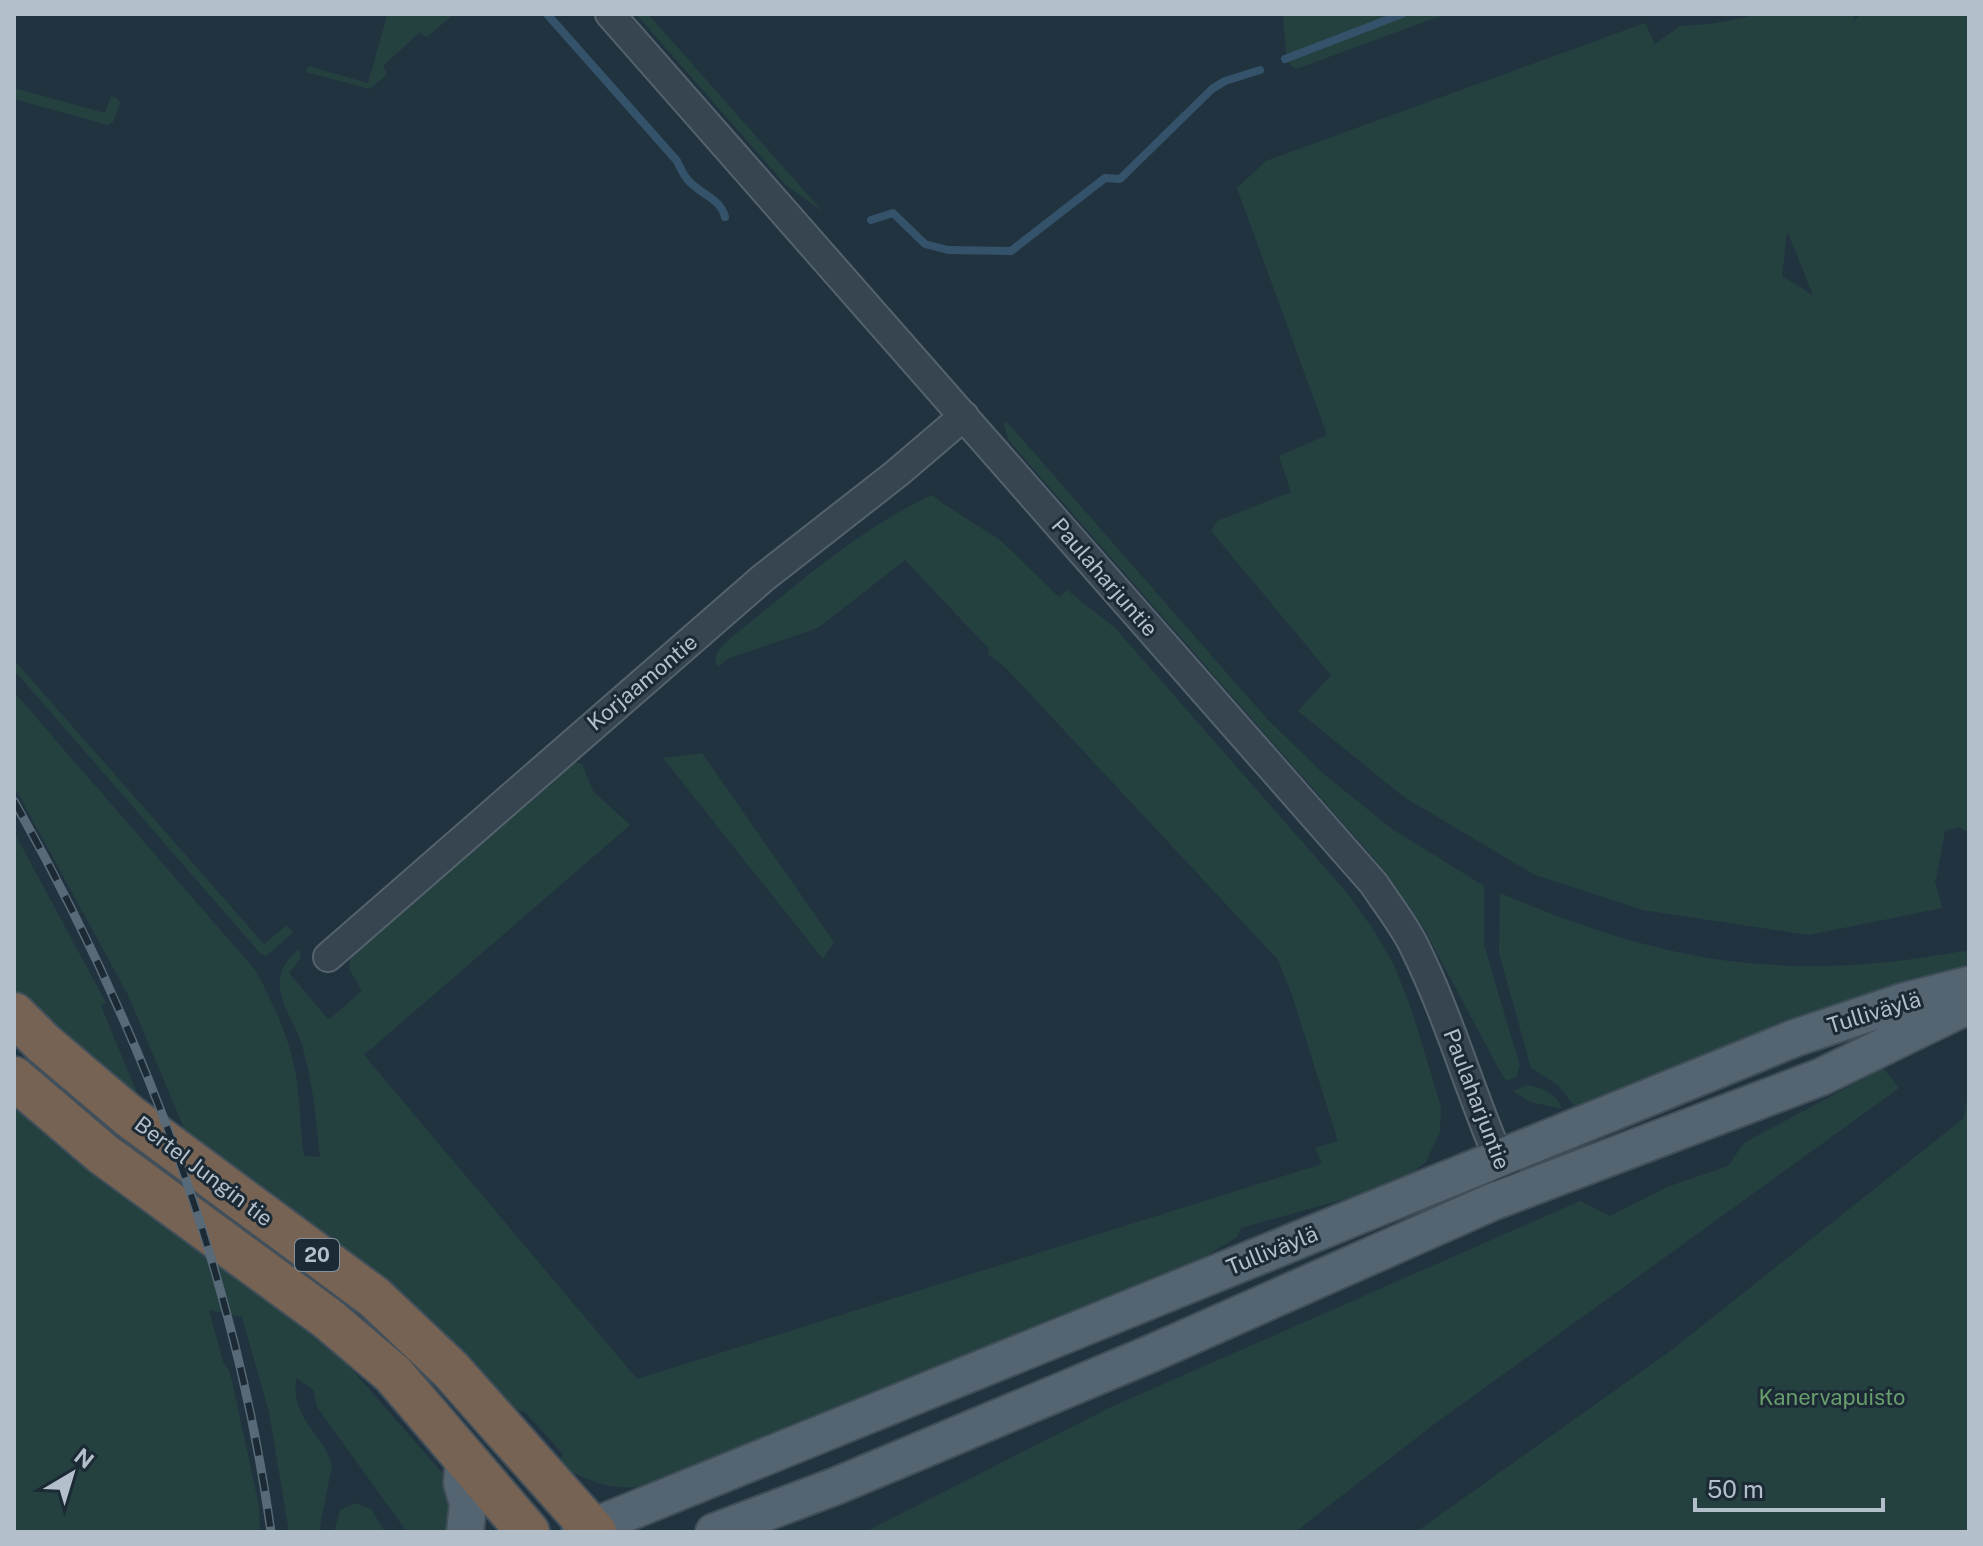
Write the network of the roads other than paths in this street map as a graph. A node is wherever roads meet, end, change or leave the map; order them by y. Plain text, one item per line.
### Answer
1 (610, 14) edge
2 (964, 416) junction
3 (328, 957) dead end
4 (1969, 985) edge
5 (1969, 1005) edge
6 (14, 1014) edge
7 (14, 1078) edge
8 (1497, 1157) junction
9 (1515, 1193) junction
10 (464, 1456) junction
11 (836, 1486) junction
12 (589, 1531) edge
13 (465, 1532) edge
14 (528, 1532) edge
15 (714, 1532) edge
16 (768, 1532) edge

1 - 2 street, Paulaharjuntie
2 - 3 street, Korjaamontie
2 - 8 street, Paulaharjuntie
4 - 8 main road, Tulliväylä
5 - 9 main road, Tulliväylä
6 - 12 highway, Bertel Jungin tie / 20
7 - 10 highway, Bertel Jungin tie / 20
8 - 9 street, Paulaharjuntie
8 - 12 main road, Tulliväylä
9 - 11 main road, Tulliväylä
10 - 13 main road
10 - 14 highway, Bertel Jungin tie / 20
11 - 15 main road, Tulliväylä
11 - 16 main road

